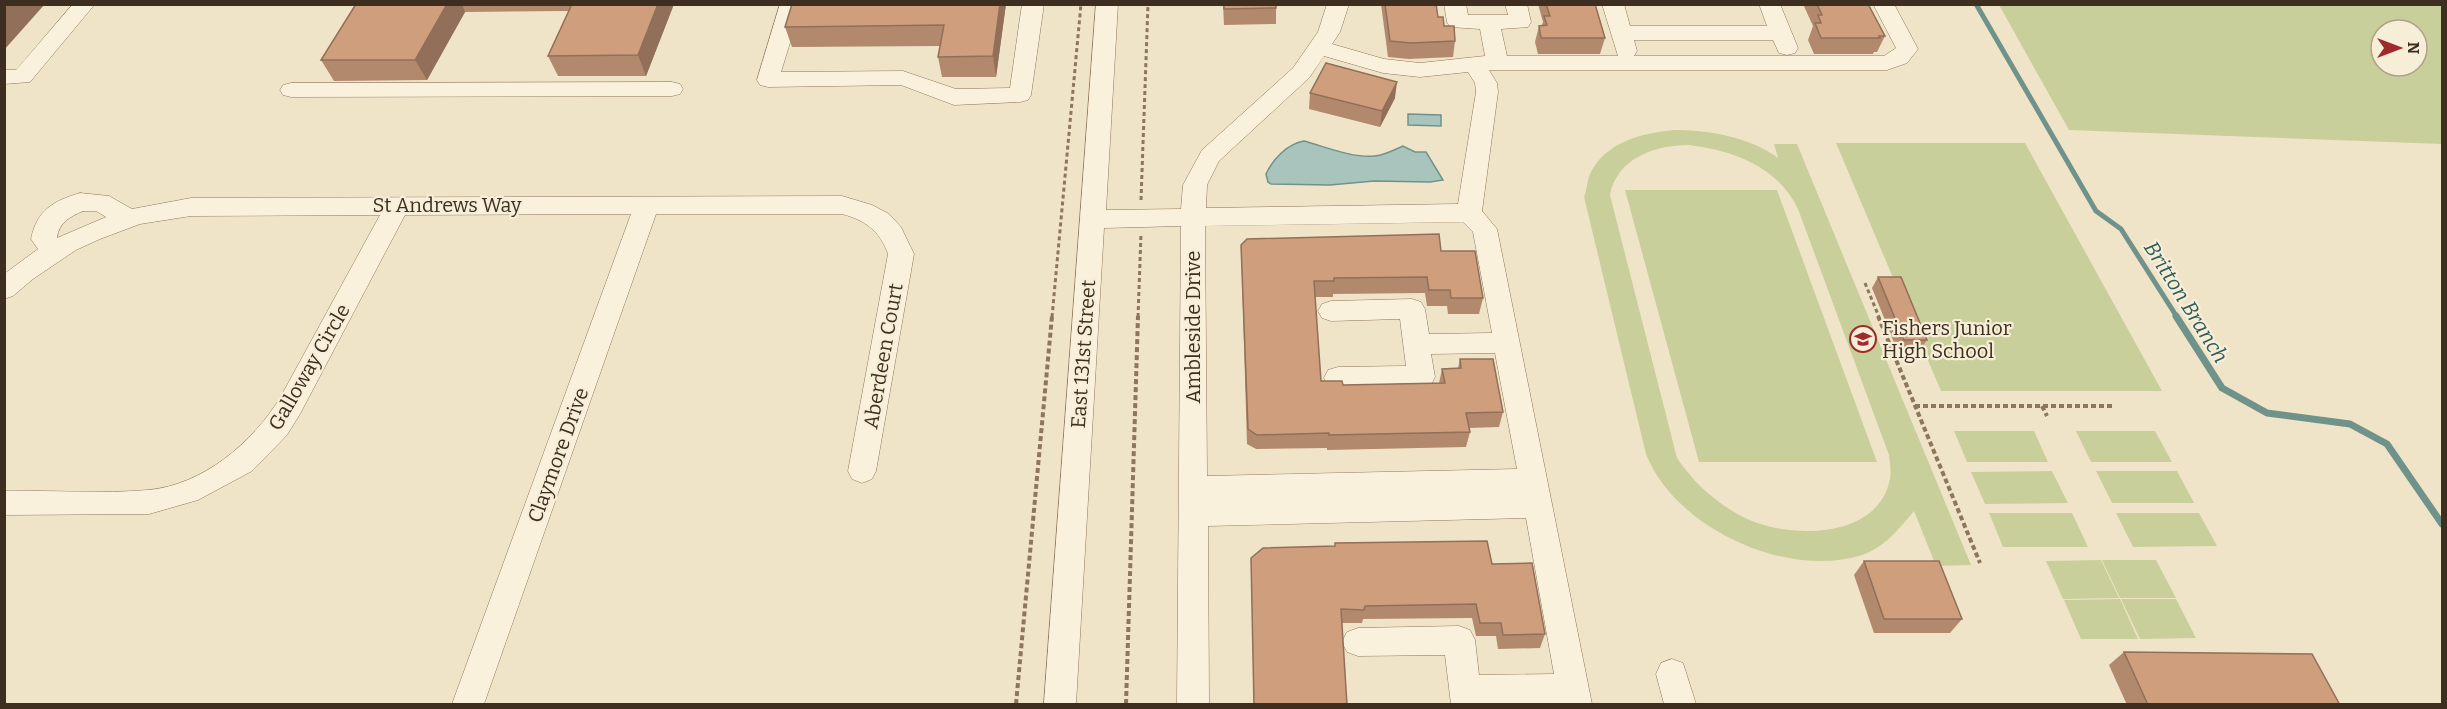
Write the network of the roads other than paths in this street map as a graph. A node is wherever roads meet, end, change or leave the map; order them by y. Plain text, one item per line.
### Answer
1 (85, 4) edge
2 (791, 4) edge
3 (1033, 4) edge
4 (1107, 4) edge
5 (1338, 4) edge
6 (1455, 4) edge
7 (1516, 4) edge
8 (1613, 4) edge
9 (1769, 4) edge
10 (1883, 4) edge
11 (1489, 22) junction
12 (1622, 33) junction
13 (1781, 33) junction
14 (1319, 47) junction
15 (1630, 63) junction
16 (1794, 63) junction
17 (1486, 64) junction
18 (4, 77) edge
19 (672, 89) dead end
20 (291, 90) dead end
21 (398, 205) junction
22 (647, 205) junction
23 (1469, 213) junction
24 (1192, 218) junction
25 (1093, 219) junction
26 (897, 241) joint
27 (4, 290) edge
28 (1331, 311) dead end
29 (1507, 343) junction
30 (1416, 344) junction
31 (1338, 378) edge
32 (862, 471) dead end
33 (1536, 493) junction
34 (1193, 501) junction
35 (4, 503) edge
36 (1358, 642) dead end
37 (1466, 697) edge
38 (1575, 697) edge
39 (468, 705) edge
40 (1060, 705) edge
41 (1193, 705) edge

1 - 18 street
2 - 3 street
4 - 25 street, East 131st Street
5 - 14 street, Ambleside Drive
6 - 11 street
7 - 11 street
8 - 12 street
9 - 13 street
10 - 16 street
11 - 17 street
12 - 13 street
12 - 15 street
13 - 16 street
14 - 17 street
14 - 24 street, Ambleside Drive
15 - 16 street
15 - 17 street
17 - 23 street
19 - 20 street
21 - 22 street, St Andrews Way
21 - 27 street, St Andrews Way
21 - 35 street, Galloway Circle
22 - 26 street, St Andrews Way
22 - 39 street, Claymore Drive
23 - 24 street
23 - 29 street
24 - 25 street
24 - 34 street, Ambleside Drive
25 - 40 street, East 131st Street
26 - 32 street, Aberdeen Court
28 - 30 street
29 - 30 street
29 - 33 street
30 - 31 street
33 - 34 street
33 - 38 street
34 - 41 street, Ambleside Drive
36 - 37 street
37 - 38 street

